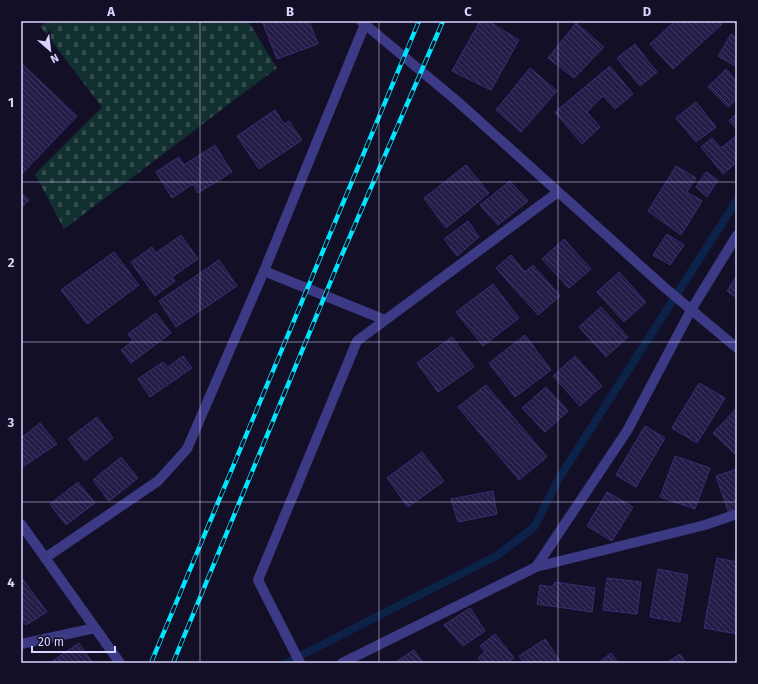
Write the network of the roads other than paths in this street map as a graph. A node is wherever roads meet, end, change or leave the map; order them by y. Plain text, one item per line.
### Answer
1 (363, 22) edge
2 (558, 192) junction
3 (737, 235) edge
4 (264, 271) junction
5 (691, 310) junction
6 (385, 320) junction
7 (737, 348) edge
8 (737, 514) edge
9 (21, 524) edge
10 (24, 533) edge
11 (45, 558) junction
12 (536, 567) junction
13 (95, 628) junction
14 (21, 644) edge
15 (120, 663) edge
16 (300, 663) edge
17 (342, 663) edge

1 - 2 street
1 - 4 street
2 - 5 street
2 - 6 street
3 - 5 street
4 - 6 street
4 - 11 street
5 - 7 street
5 - 12 street
6 - 16 street
8 - 12 street
9 - 10 street
10 - 11 street
11 - 13 street
12 - 17 street
13 - 14 street
13 - 15 street

